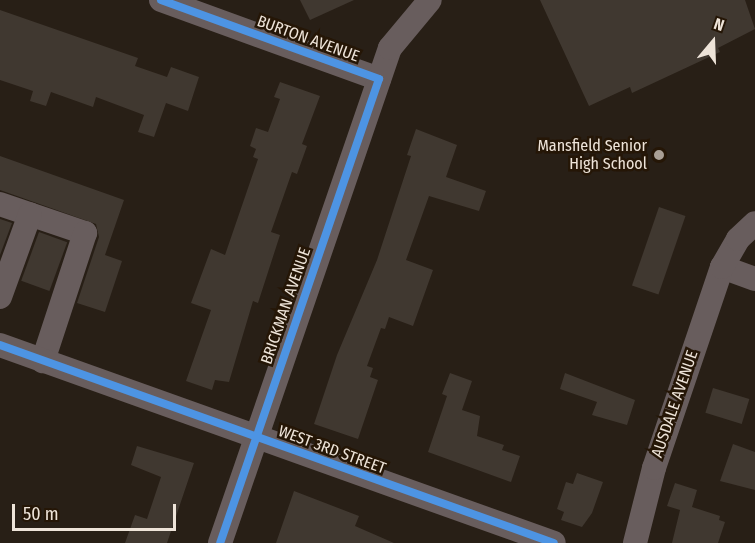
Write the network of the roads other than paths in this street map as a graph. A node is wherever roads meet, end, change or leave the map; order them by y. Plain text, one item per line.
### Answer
1 (161, 0) edge
2 (430, 0) edge
3 (379, 79) junction
4 (0, 204) edge
5 (30, 214) junction
6 (755, 223) edge
7 (722, 267) junction
8 (755, 279) edge
9 (0, 297) edge
10 (0, 345) edge
11 (43, 361) junction
12 (256, 437) junction
13 (220, 543) edge
14 (554, 543) edge
15 (635, 543) edge

1 - 3 street, BURTON AVENUE
2 - 3 street, BRICKMAN AVENUE
3 - 12 street, BRICKMAN AVENUE
4 - 5 street
5 - 9 street
5 - 11 street
6 - 7 street, AUSDALE AVENUE
7 - 8 street
7 - 15 street, AUSDALE AVENUE
10 - 11 street, WEST 3RD STREET
11 - 12 street, WEST 3RD STREET
12 - 13 street, BRICKMAN AVENUE
12 - 14 street, WEST 3RD STREET

